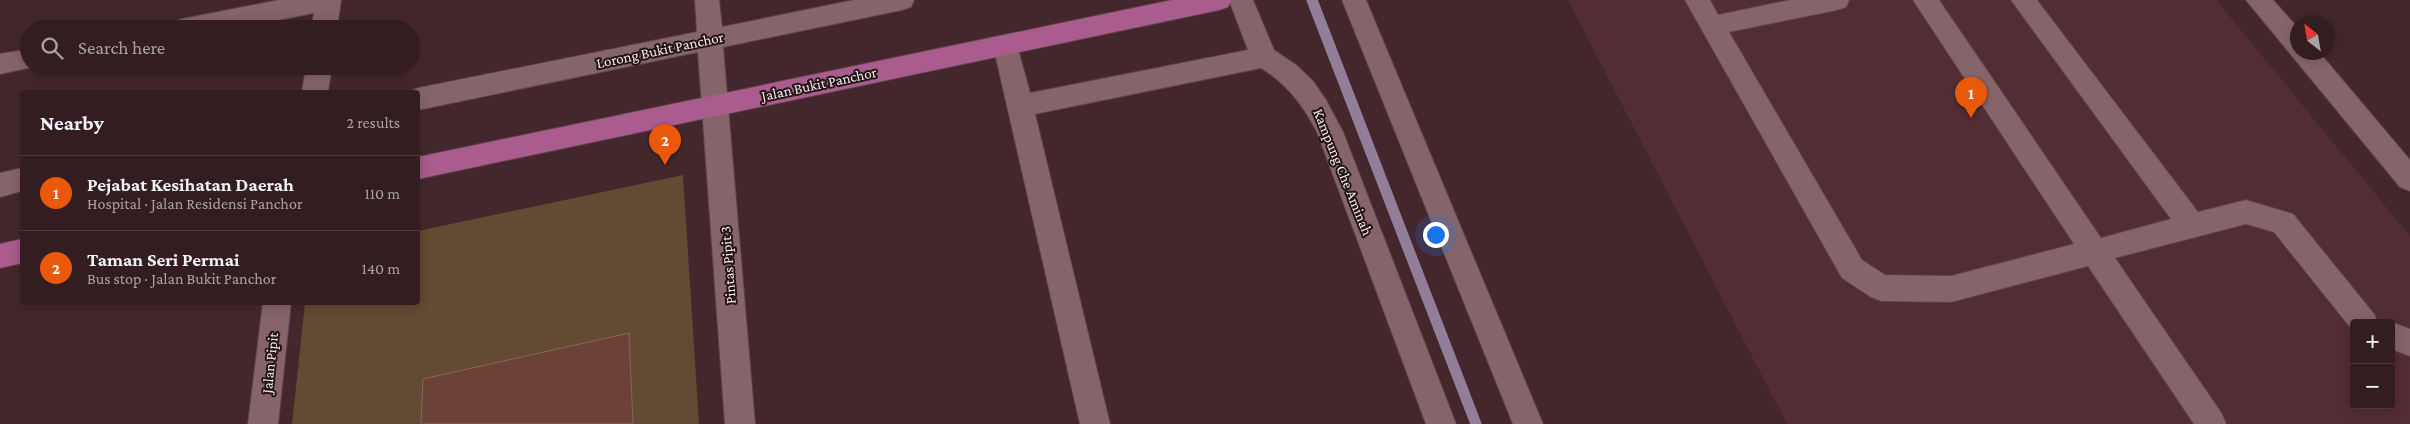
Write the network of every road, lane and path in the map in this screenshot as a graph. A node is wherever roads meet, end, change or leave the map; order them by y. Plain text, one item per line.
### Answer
1 (328, 0) edge
2 (707, 0) edge
3 (902, 0) edge
4 (1220, 0) edge
5 (1241, 0) edge
6 (1354, 0) edge
7 (1697, 0) edge
8 (1837, 0) edge
9 (1925, 0) edge
10 (2023, 0) edge
11 (2258, 0) edge
12 (227, 20) edge
13 (325, 20) edge
14 (1712, 26) junction
15 (2290, 37) edge
16 (709, 40) junction
17 (1006, 45) junction
18 (1264, 57) junction
19 (2310, 60) edge
20 (20, 61) edge
21 (0, 64) edge
22 (318, 75) edge
23 (315, 90) edge
24 (420, 99) edge
25 (716, 106) junction
26 (1022, 106) junction
27 (420, 168) edge
28 (2410, 179) edge
29 (20, 180) edge
30 (0, 185) edge
31 (2192, 226) junction
32 (20, 251) edge
33 (2093, 252) junction
34 (0, 256) edge
35 (277, 305) edge
36 (2361, 319) edge
37 (2395, 336) edge
38 (2410, 342) edge
39 (264, 424) edge
40 (740, 424) edge
41 (1095, 424) edge
42 (1441, 424) edge
43 (1528, 424) edge
44 (2212, 424) edge

1 - 12 street
1 - 13 street
2 - 16 street, Pintas Pipit 3
3 - 16 street, Lorong Bukit Panchor
4 - 17 main road, Jalan Bukit Panchor
5 - 18 street
6 - 43 street
7 - 14 street
8 - 14 street
9 - 33 street
10 - 31 street
11 - 15 street
14 - 33 street
16 - 24 street, Lorong Bukit Panchor
16 - 25 street, Pintas Pipit 3
17 - 25 main road, Jalan Bukit Panchor
17 - 26 street
18 - 26 street
18 - 42 street, Kampung Che Aminah
19 - 28 street
20 - 21 street
22 - 23 street
25 - 27 main road, Jalan Bukit Panchor
25 - 40 street, Pintas Pipit 3
26 - 41 street
29 - 30 street
31 - 33 street
31 - 36 street
32 - 34 main road
33 - 44 street
35 - 39 street, Jalan Pipit
37 - 38 street

